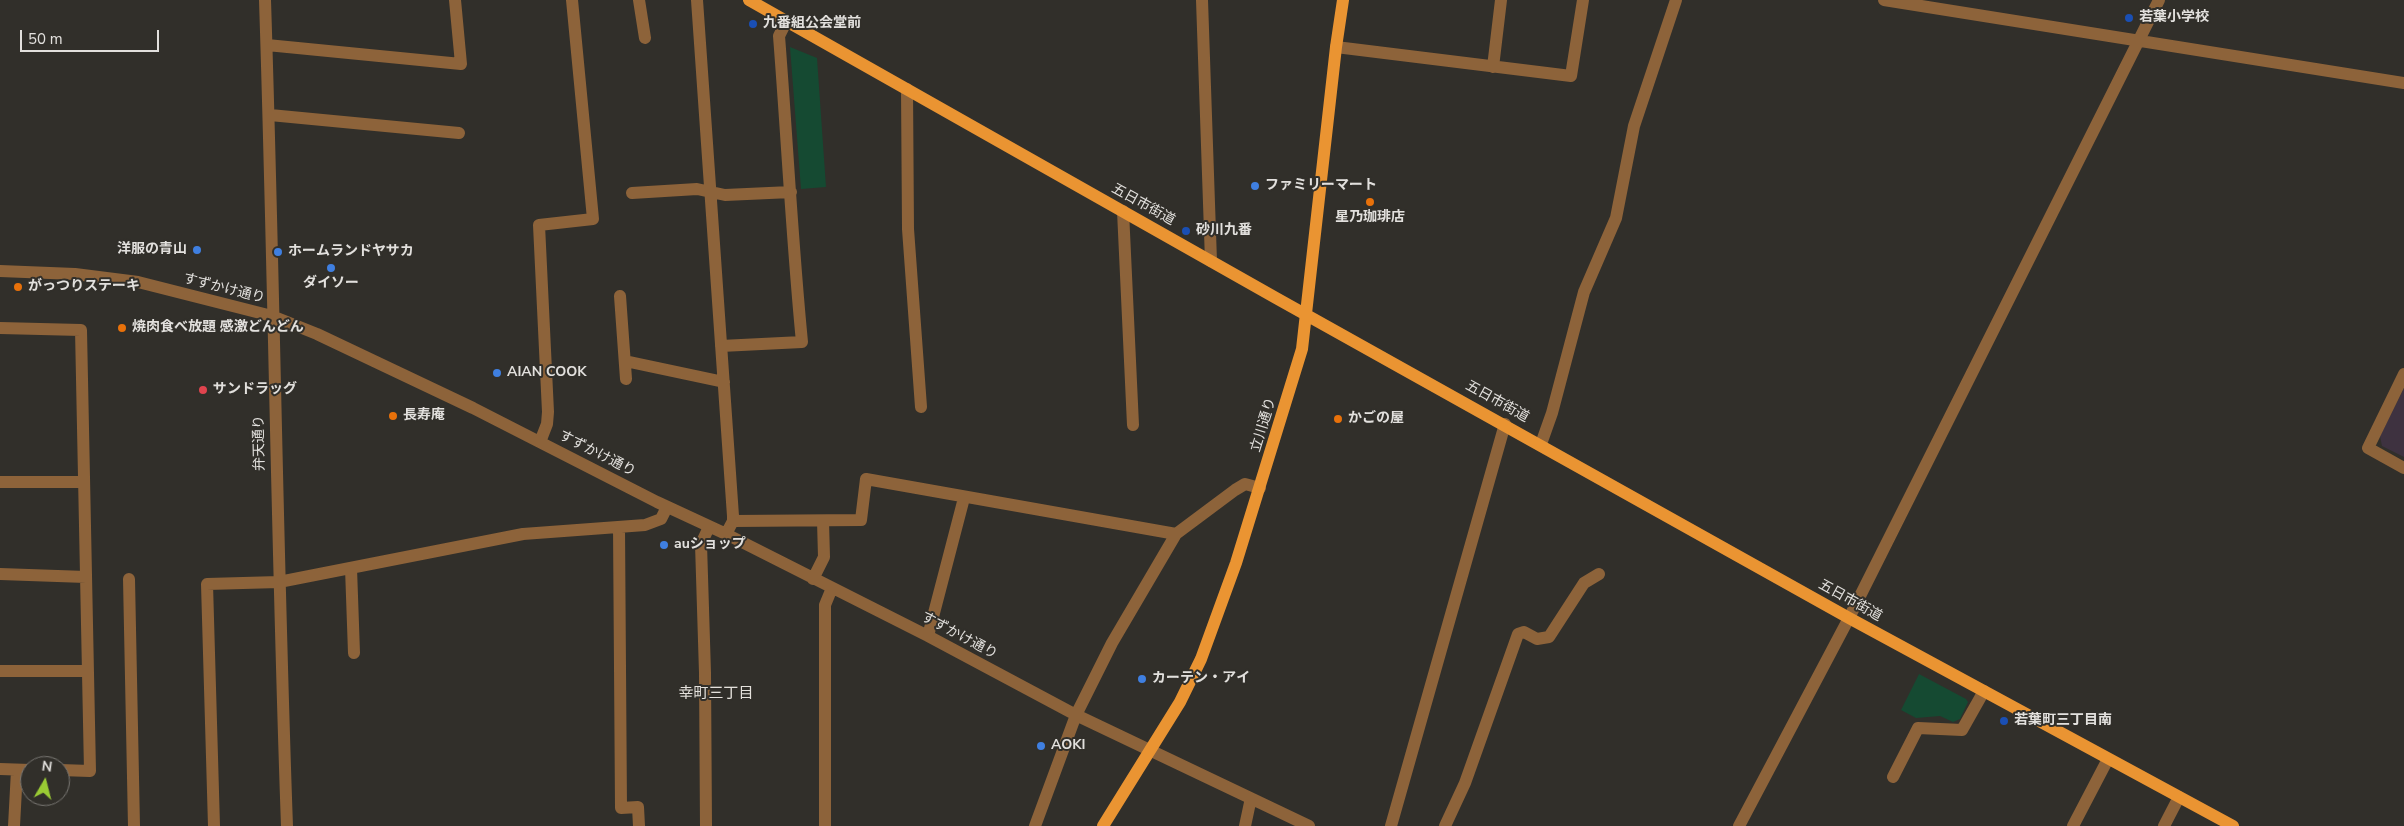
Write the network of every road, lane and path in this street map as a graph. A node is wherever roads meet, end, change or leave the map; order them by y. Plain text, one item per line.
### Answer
1 (266, 0) edge
2 (454, 0) edge
3 (572, 0) edge
4 (639, 0) edge
5 (697, 0) edge
6 (749, 0) edge
7 (1202, 0) edge
8 (1343, 0) edge
9 (1502, 0) edge
10 (1583, 0) edge
11 (1676, 0) edge
12 (1884, 0) edge
13 (2159, 0) edge
14 (787, 20) junction
15 (645, 38) dead end
16 (2140, 41) junction
17 (267, 45) junction
18 (1336, 47) junction
19 (1493, 67) junction
20 (2404, 82) edge
21 (907, 89) junction
22 (270, 115) junction
23 (459, 133) dead end
24 (632, 192) dead end
25 (791, 192) junction
26 (709, 193) junction
27 (1123, 211) junction
28 (1210, 261) junction
29 (0, 271) edge
30 (620, 296) dead end
31 (1306, 315) junction
32 (272, 316) junction
33 (0, 328) edge
34 (721, 346) junction
35 (625, 361) junction
36 (2404, 374) edge
37 (626, 379) dead end
38 (724, 382) junction
39 (921, 407) dead end
40 (1505, 424) junction
41 (1133, 425) dead end
42 (540, 442) junction
43 (1541, 444) junction
44 (2404, 468) edge
45 (0, 482) edge
46 (84, 482) junction
47 (1260, 488) junction
48 (964, 498) junction
49 (667, 507) junction
50 (733, 521) junction
51 (823, 521) junction
52 (619, 527) junction
53 (709, 527) junction
54 (726, 534) junction
55 (1176, 534) junction
56 (351, 568) junction
57 (0, 574) edge
58 (1599, 574) dead end
59 (86, 577) junction
60 (129, 579) dead end
61 (813, 579) junction
62 (278, 582) junction
63 (832, 588) junction
64 (1850, 618) junction
65 (928, 636) junction
66 (354, 653) dead end
67 (0, 671) edge
68 (88, 672) junction
69 (1984, 691) junction
70 (1076, 715) junction
71 (1152, 749) junction
72 (2108, 759) junction
73 (0, 769) edge
74 (16, 770) junction
75 (20, 770) edge
76 (70, 770) edge
77 (1893, 777) dead end
78 (2179, 797) junction
79 (1251, 798) junction
80 (14, 826) edge
81 (134, 826) edge
82 (214, 826) edge
83 (287, 826) edge
84 (639, 826) edge
85 (706, 826) edge
86 (825, 826) edge
87 (1035, 826) edge
88 (1102, 826) edge
89 (1245, 826) edge
90 (1309, 826) edge
91 (1391, 826) edge
92 (1446, 826) edge
93 (1739, 826) edge
94 (2073, 826) edge
95 (2164, 826) edge
96 (2232, 826) edge

1 - 17 street, 弁天通り
2 - 17 street
3 - 42 street
4 - 15 street
5 - 26 street
6 - 14 main road, 五日市街道
7 - 28 street
8 - 18 main road, 立川通り
9 - 19 street
10 - 19 street
11 - 43 street
12 - 16 street
13 - 16 street
14 - 21 main road, 五日市街道
14 - 25 street
16 - 20 street
16 - 64 street
17 - 22 street, 弁天通り
18 - 19 street
18 - 31 main road, 立川通り
21 - 27 main road, 五日市街道
21 - 39 street
22 - 23 street
22 - 32 street, 弁天通り
24 - 26 street
25 - 26 street
25 - 34 street
26 - 34 street
27 - 28 main road, 五日市街道
27 - 41 street
28 - 31 main road, 五日市街道
29 - 32 street, すずかけ通り
30 - 35 street
31 - 40 main road, 五日市街道
31 - 47 main road, 立川通り
32 - 42 street, すずかけ通り
32 - 62 street, 弁天通り
33 - 46 street
34 - 38 street
35 - 37 street
35 - 38 street
36 - 44 street
38 - 50 street
40 - 43 main road, 五日市街道
40 - 91 street
42 - 49 street, すずかけ通り
43 - 64 main road, 五日市街道
45 - 46 street
46 - 59 street
47 - 55 street
47 - 71 main road, 立川通り
48 - 51 street
48 - 55 street
48 - 65 street
49 - 52 street
49 - 53 street, すずかけ通り
50 - 51 street
50 - 54 street
51 - 61 street
52 - 56 street
52 - 84 street
53 - 54 street, すずかけ通り
53 - 85 street
54 - 61 street, すずかけ通り
55 - 70 street
56 - 62 street
56 - 66 street
57 - 59 street
58 - 92 street
59 - 68 street
60 - 81 street
61 - 63 street, すずかけ通り
62 - 82 street
62 - 83 street, 弁天通り
63 - 65 street, すずかけ通り
63 - 86 street
64 - 69 main road, 五日市街道
64 - 93 street
65 - 70 street, すずかけ通り
67 - 68 street
68 - 76 street
69 - 72 main road, 五日市街道
69 - 77 street
70 - 71 street, すずかけ通り
70 - 87 street
71 - 79 street, すずかけ通り
71 - 88 main road, 立川通り
72 - 78 main road, 五日市街道
72 - 94 street
73 - 74 street
74 - 75 street
74 - 80 street
78 - 95 street
78 - 96 main road, 五日市街道
79 - 89 street
79 - 90 street, すずかけ通り

